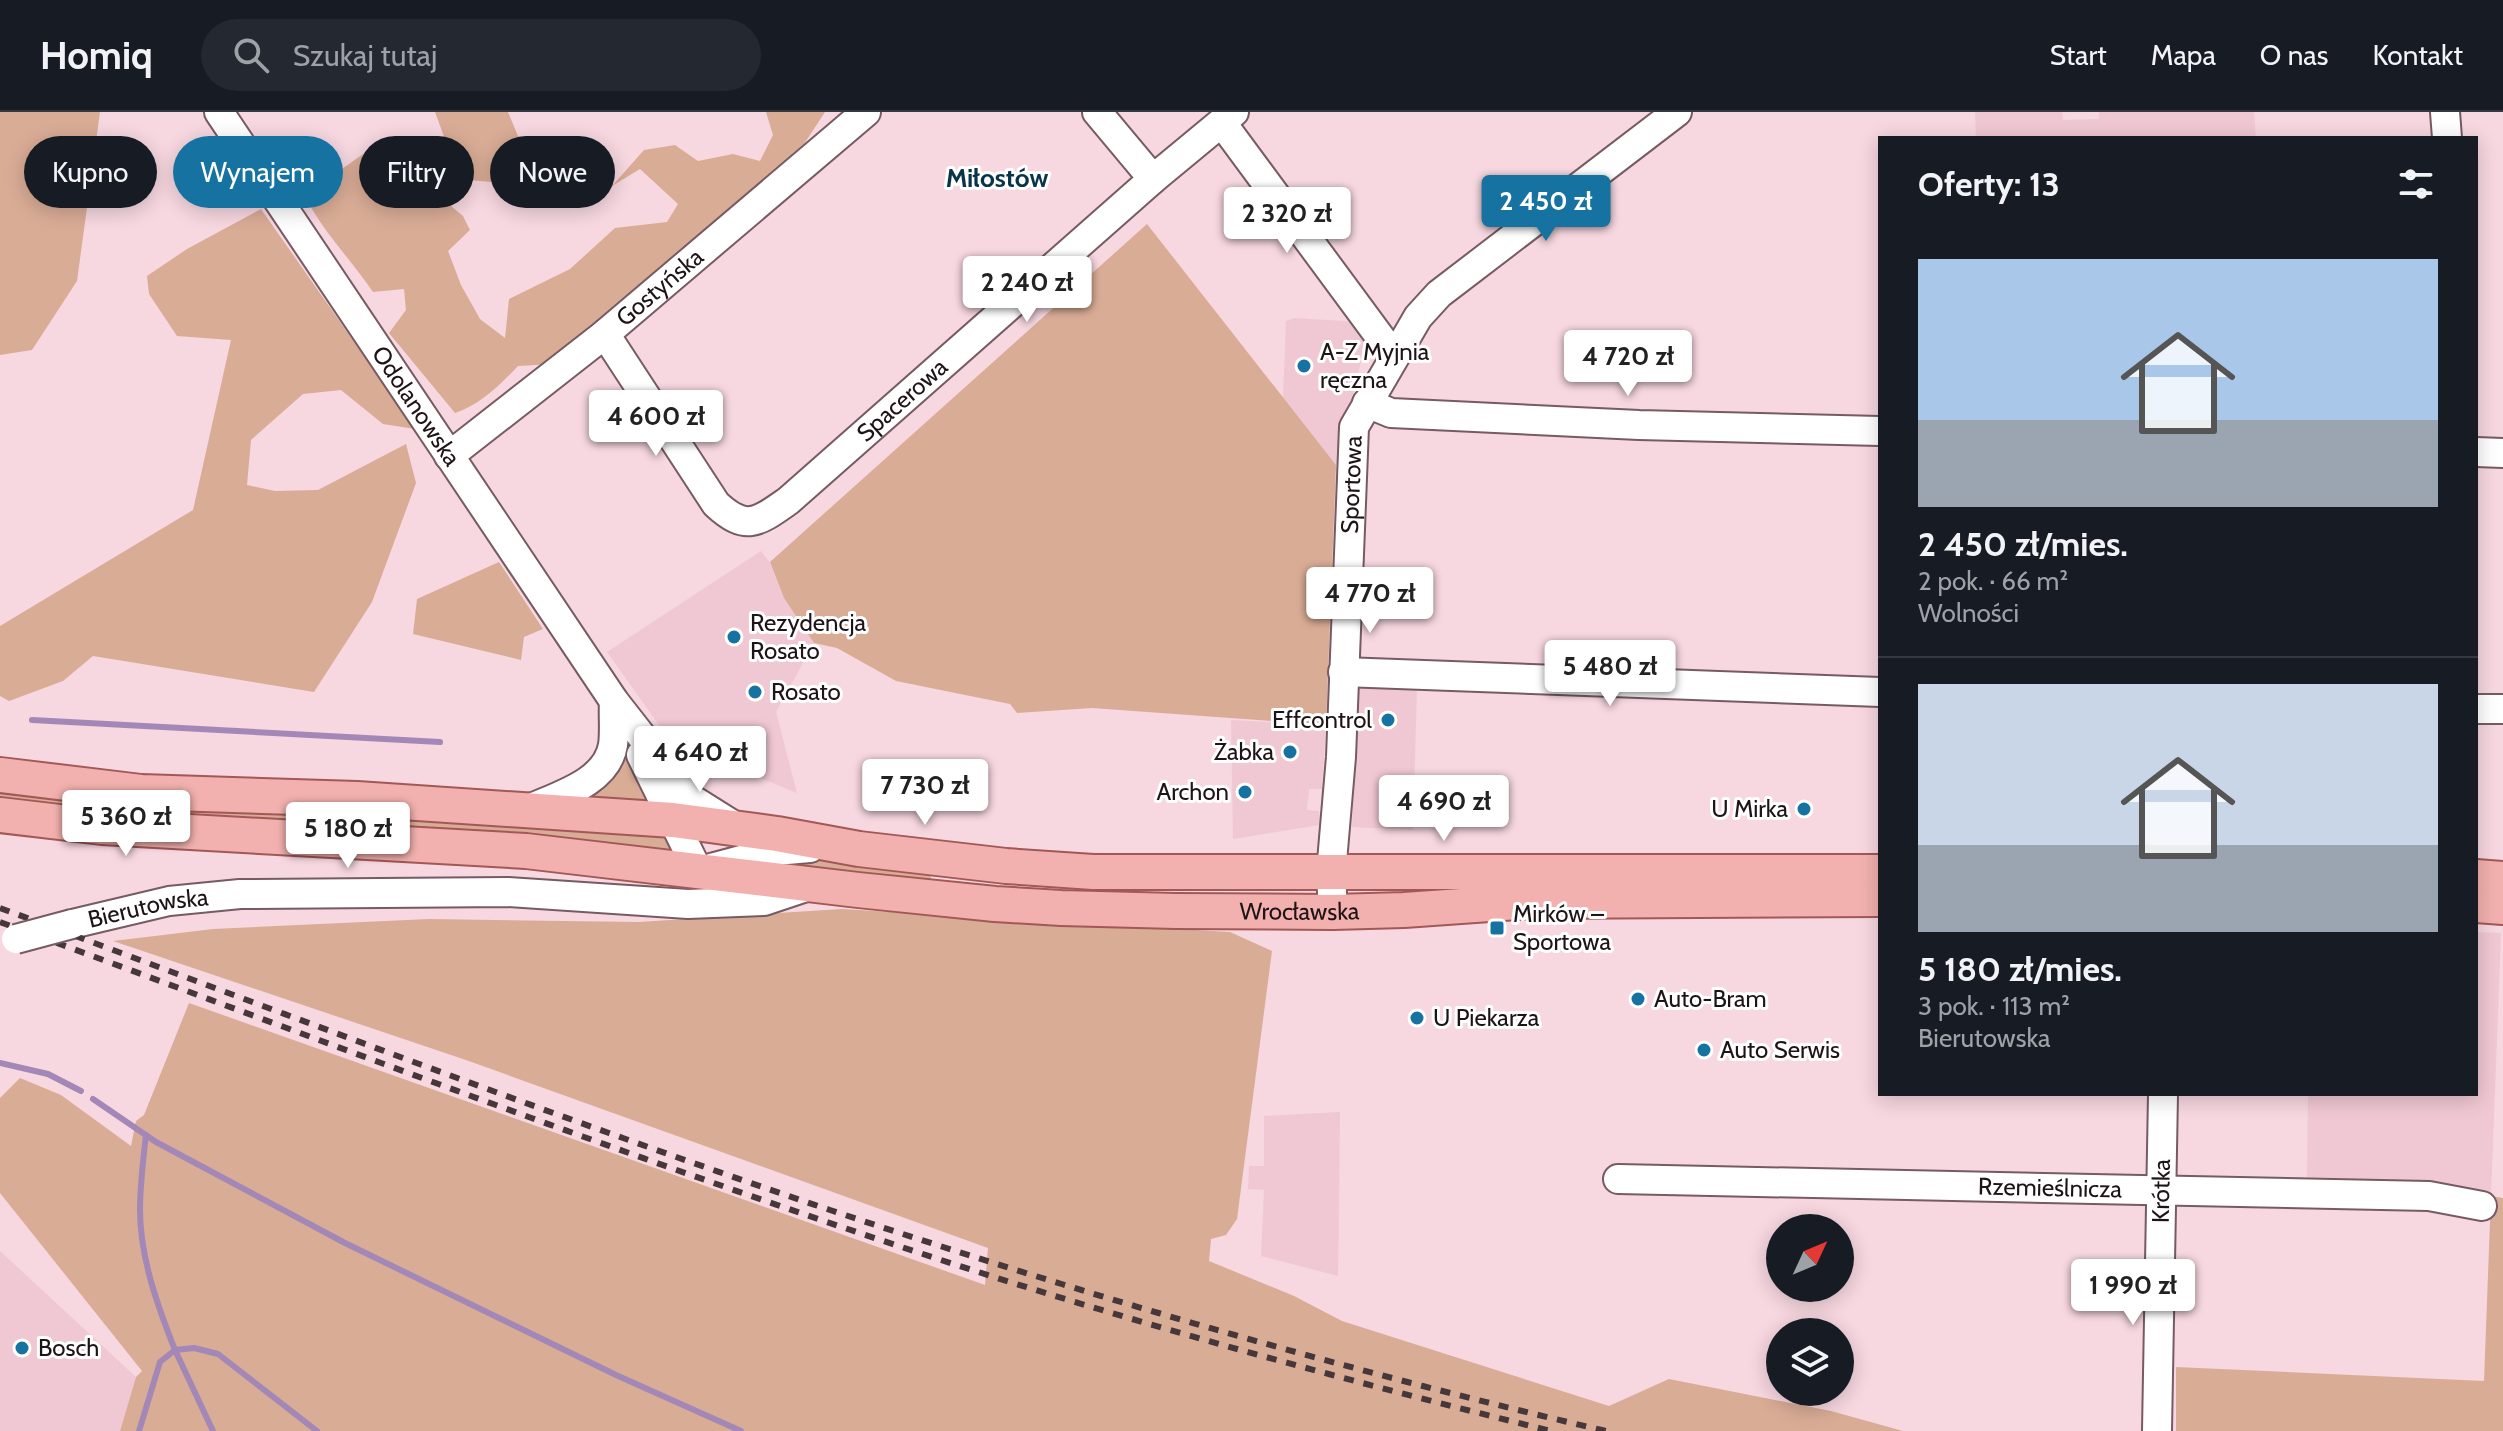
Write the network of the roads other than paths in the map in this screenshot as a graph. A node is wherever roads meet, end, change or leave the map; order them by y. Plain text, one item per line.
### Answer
1 (219, 112) edge
2 (866, 112) edge
3 (1097, 112) edge
4 (1677, 112) edge
5 (2445, 112) edge
6 (1228, 117) edge
7 (2447, 136) edge
8 (1153, 179) junction
9 (605, 334) junction
10 (1394, 356) junction
11 (1367, 403) junction
12 (1878, 431) edge
13 (2478, 452) edge
14 (2503, 453) edge
15 (449, 456) junction
16 (1343, 672) junction
17 (1878, 692) edge
18 (614, 701) junction
19 (2478, 709) edge
20 (2503, 709) edge
21 (0, 775) edge
22 (527, 810) junction
23 (0, 815) edge
24 (673, 820) junction
25 (730, 828) junction
26 (837, 846) junction
27 (712, 871) junction
28 (1878, 872) edge
29 (1331, 873) junction
30 (2478, 877) edge
31 (2503, 879) edge
32 (813, 885) junction
33 (1878, 899) edge
34 (634, 900) junction
35 (2478, 905) edge
36 (2503, 907) edge
37 (1333, 912) junction
38 (8, 941) edge
39 (2163, 1096) edge
40 (1618, 1179) dead end
41 (2162, 1191) junction
42 (2482, 1206) dead end
43 (2157, 1431) edge

1 - 15 street, Odolanowska
2 - 9 street, Gostyńska
3 - 8 street
4 - 10 street, Sportowa
5 - 7 street
6 - 8 street, Spacerowa
6 - 10 street
8 - 9 street, Spacerowa
9 - 15 street, Gostyńska
10 - 11 street, Sportowa
11 - 12 street
11 - 16 street, Sportowa
13 - 14 street
15 - 18 street, Odolanowska
16 - 17 street
16 - 29 street, Sportowa
18 - 22 street
18 - 24 street, Odolanowska
18 - 25 street, Odolanowska
19 - 20 street
21 - 22 main road, Wrocławska
22 - 24 main road, Wrocławska
23 - 27 main road
24 - 25 main road, Wrocławska
24 - 27 street, Odolanowska
25 - 26 main road, Wrocławska
26 - 27 street, Wrocławska
26 - 29 main road, Wrocławska
27 - 32 main road, Wrocławska
27 - 34 street, Bierutowska
28 - 29 main road, Wrocławska
29 - 37 street, Sportowa
30 - 31 main road
32 - 34 street, Bierutowska
32 - 37 main road, Wrocławska
33 - 37 main road, Wrocławska
34 - 38 street, Bierutowska, bridge
35 - 36 main road
39 - 41 street, Krótka
40 - 41 street, Rzemieślnicza
41 - 42 street, Rzemieślnicza
41 - 43 street, Krótka

